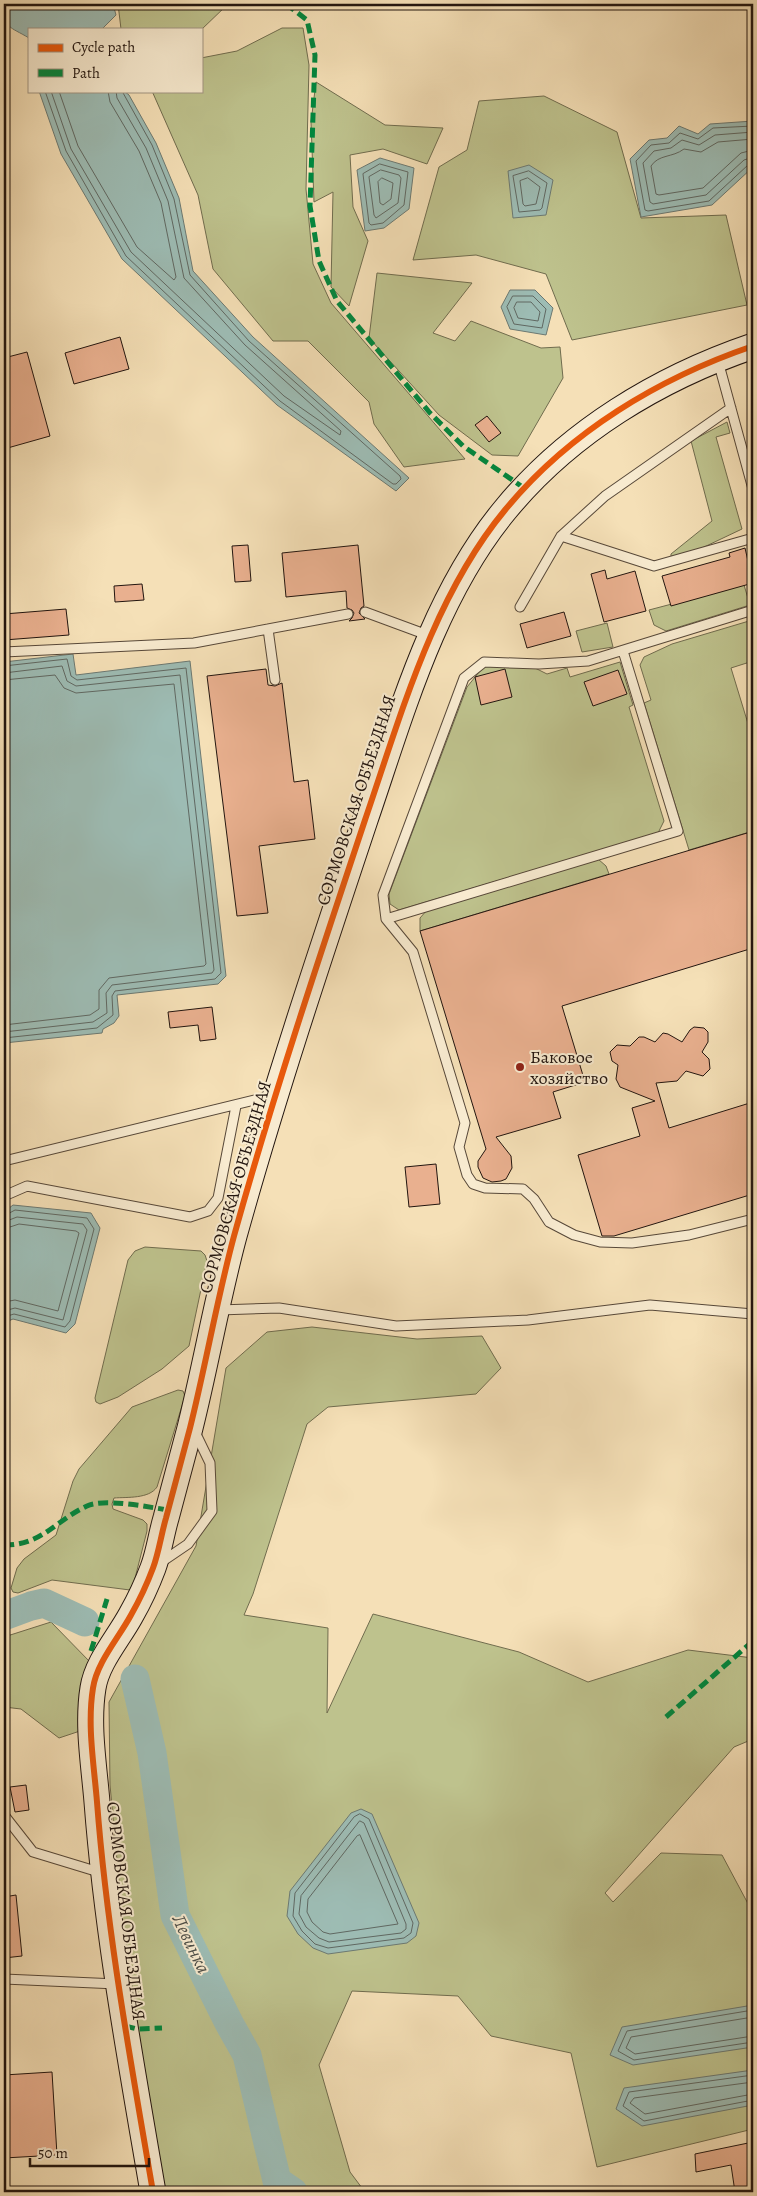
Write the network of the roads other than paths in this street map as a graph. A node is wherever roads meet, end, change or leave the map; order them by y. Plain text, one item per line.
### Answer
1 (753, 346) edge
2 (717, 359) junction
3 (731, 408) junction
4 (753, 489) edge
5 (561, 536) junction
6 (753, 538) edge
7 (520, 607) dead end
8 (365, 612) dead end
9 (753, 613) edge
10 (348, 614) dead end
11 (268, 629) junction
12 (430, 636) junction
13 (623, 650) junction
14 (4, 652) edge
15 (275, 680) dead end
16 (386, 919) junction
17 (276, 1095) junction
18 (236, 1106) junction
19 (4, 1161) edge
20 (4, 1196) edge
21 (753, 1220) edge
22 (216, 1310) junction
23 (753, 1314) edge
24 (191, 1423) junction
25 (154, 1567) junction
26 (4, 1815) edge
27 (103, 1873) junction
28 (4, 1979) edge
29 (119, 1984) junction
30 (152, 2192) edge

1 - 2 street, СОРМОВСКАЯ ОБЪЕЗДНАЯ
2 - 3 lane
2 - 12 street, СОРМОВСКАЯ ОБЪЕЗДНАЯ
3 - 4 lane
3 - 5 lane
5 - 6 lane
5 - 7 lane
8 - 12 lane
9 - 13 lane
10 - 11 lane
11 - 14 lane
11 - 15 lane
12 - 17 street, СОРМОВСКАЯ ОБЪЕЗДНАЯ
13 - 16 lane
13 - 16 lane
16 - 21 lane
17 - 18 lane
17 - 22 street, СОРМОВСКАЯ ОБЪЕЗДНАЯ
18 - 19 lane
18 - 20 lane
22 - 23 lane
22 - 24 street, СОРМОВСКАЯ ОБЪЕЗДНАЯ
24 - 25 street, СОРМОВСКАЯ ОБЪЕЗДНАЯ
24 - 25 lane
25 - 27 street, СОРМОВСКАЯ ОБЪЕЗДНАЯ
26 - 27 lane
27 - 29 street, СОРМОВСКАЯ ОБЪЕЗДНАЯ
28 - 29 lane
29 - 30 street, СОРМОВСКАЯ ОБЪЕЗДНАЯ

